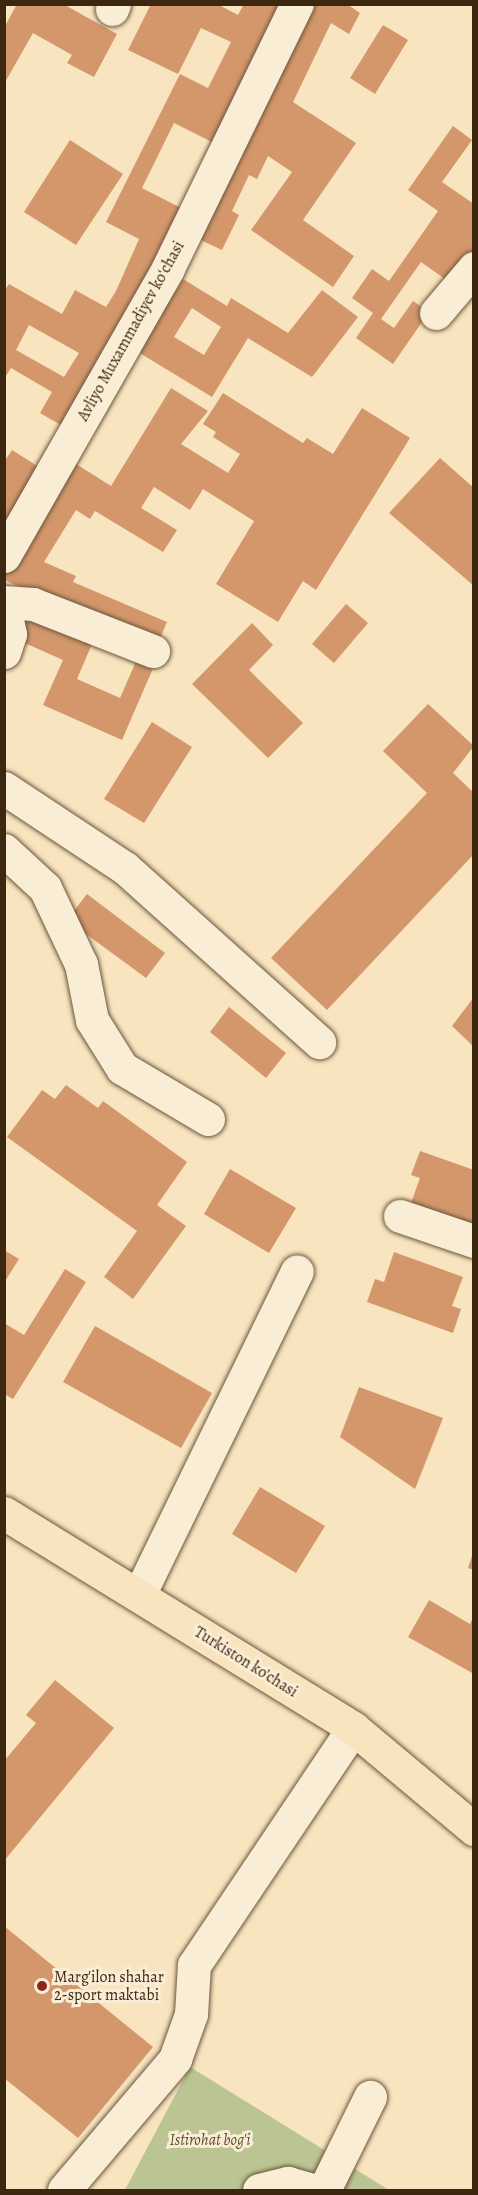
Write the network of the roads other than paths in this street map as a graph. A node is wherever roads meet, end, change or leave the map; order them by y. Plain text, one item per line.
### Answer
1 (297, 4) edge
2 (474, 268) edge
3 (436, 313) dead end
4 (4, 556) edge
5 (4, 604) edge
6 (153, 651) dead end
7 (4, 652) edge
8 (4, 788) edge
9 (4, 850) edge
10 (319, 1042) dead end
11 (208, 1119) dead end
12 (400, 1216) dead end
13 (474, 1241) edge
14 (297, 1271) dead end
15 (4, 1513) edge
16 (139, 1595) junction
17 (353, 1728) junction
18 (474, 1829) edge
19 (370, 2097) dead end
20 (64, 2190) edge
21 (259, 2190) edge
22 (313, 2190) edge
23 (324, 2190) edge

1 - 4 street, Avliyo Muxammadiyev koʻchasi
2 - 3 street
5 - 6 street
5 - 7 street
8 - 10 street
9 - 11 street
12 - 13 street
14 - 16 street
15 - 16 main road, Turkiston ko’chasi
16 - 17 main road, Turkiston ko’chasi
17 - 18 main road, Turkiston ko’chasi
17 - 20 street
19 - 23 street
21 - 22 street

